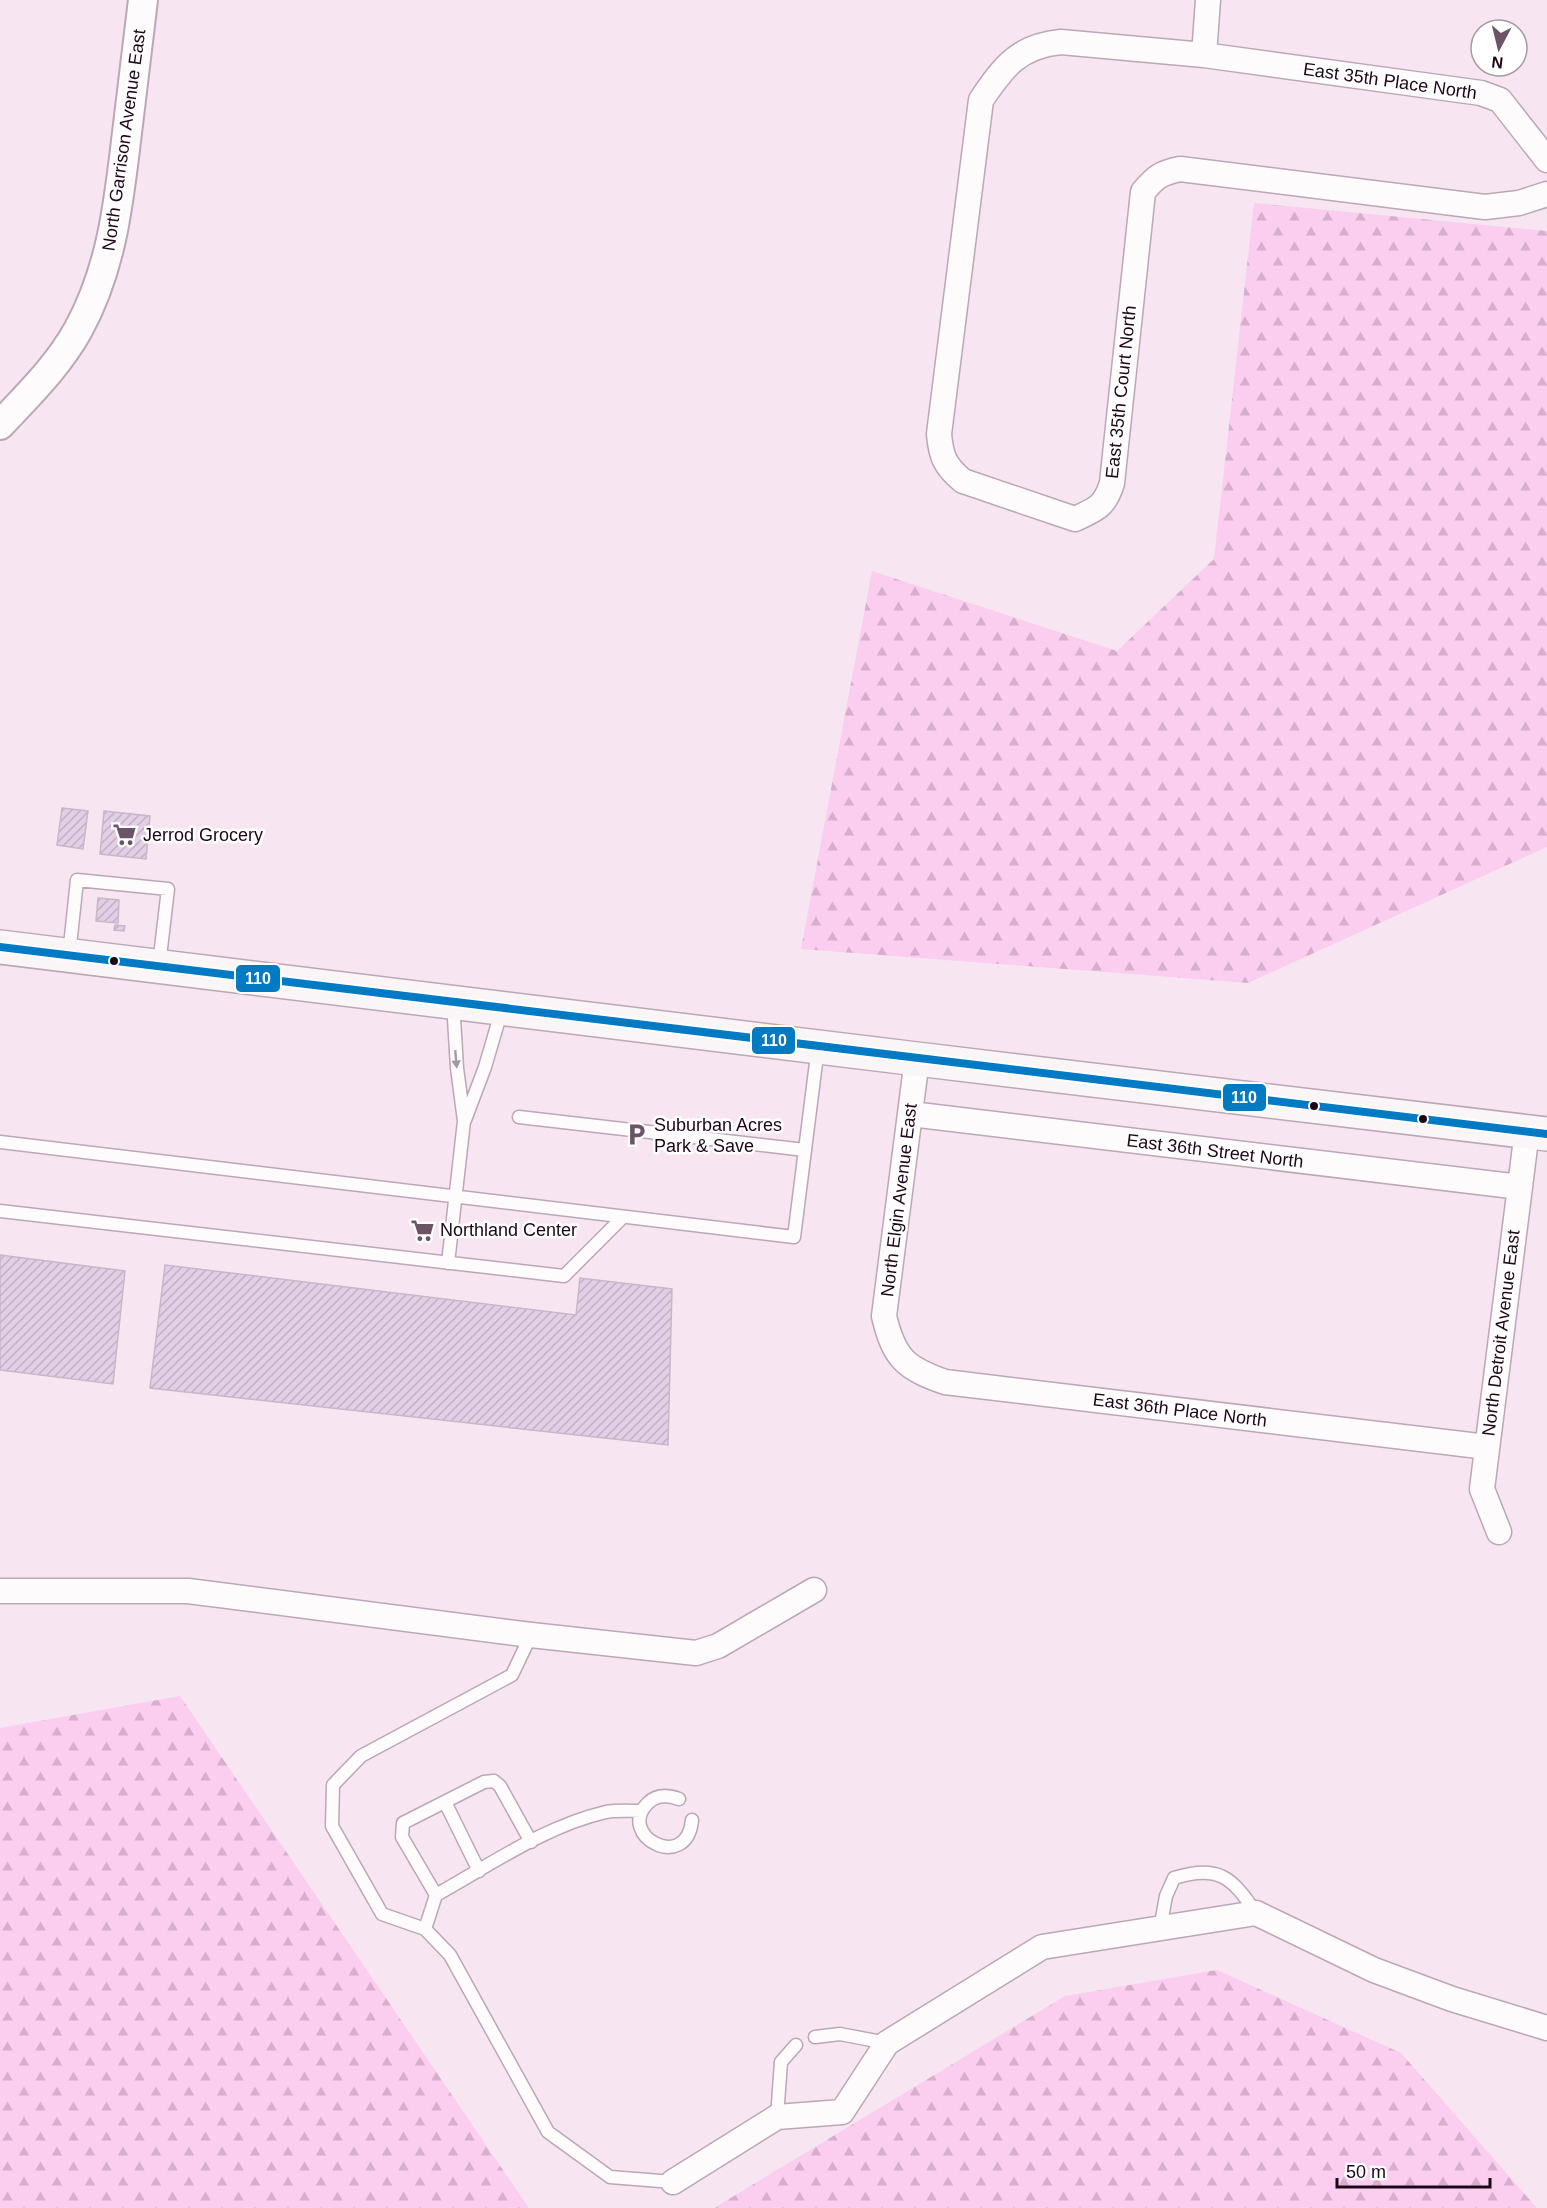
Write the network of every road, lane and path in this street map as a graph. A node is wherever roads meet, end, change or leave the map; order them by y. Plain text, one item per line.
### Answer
1 (143, 0) edge
2 (1208, 0) edge
3 (1204, 56) junction
4 (1547, 160) edge
5 (1547, 194) edge
6 (0, 425) edge
7 (0, 947) edge
8 (69, 955) junction
9 (159, 966) junction
10 (453, 1001) junction
11 (502, 1007) junction
12 (818, 1046) junction
13 (917, 1059) junction
14 (910, 1114) junction
15 (519, 1117) dead end
16 (464, 1121) junction
17 (1537, 1132) edge
18 (0, 1142) edge
19 (805, 1150) junction
20 (1520, 1187) junction
21 (456, 1196) junction
22 (0, 1211) edge
23 (622, 1218) junction
24 (448, 1263) junction
25 (890, 1340) joint
26 (1487, 1447) junction
27 (1499, 1532) dead end
28 (814, 1590) dead end
29 (0, 1591) edge
30 (531, 1635) junction
31 (679, 1799) dead end
32 (445, 1802) junction
33 (642, 1811) junction
34 (692, 1820) dead end
35 (531, 1842) junction
36 (479, 1871) junction
37 (436, 1894) junction
38 (1256, 1913) junction
39 (425, 1929) junction
40 (1160, 1929) junction
41 (1547, 2028) edge
42 (815, 2037) dead end
43 (887, 2043) junction
44 (796, 2045) dead end
45 (777, 2117) junction
46 (673, 2182) joint

1 - 6 street, North Garrison Avenue East
2 - 3 street
3 - 4 street, East 35th Place North
3 - 5 street, East 35th Court North
7 - 8 main road
8 - 9 main road
8 - 9 lane
9 - 10 main road
10 - 11 main road
10 -> 16 lane
11 - 12 main road
11 - 16 lane
12 - 13 main road
12 - 19 lane
13 - 14 street, North Elgin Avenue East
13 - 17 main road
14 - 20 street, East 36th Street North
14 - 25 street, North Elgin Avenue East
15 - 19 lane
16 - 21 lane
17 - 20 street, North Detroit Avenue East
18 - 21 lane
19 - 23 lane
20 - 26 street, North Detroit Avenue East
21 - 23 lane
21 - 24 lane
22 - 24 lane
23 - 24 lane
25 - 26 street, East 36th Place North
26 - 27 street, North Detroit Avenue East
28 - 30 street
29 - 30 street
30 - 39 lane
31 - 33 lane
32 - 35 lane
32 - 36 lane
32 - 37 lane
33 - 34 lane
33 - 35 lane
35 - 36 lane
36 - 37 lane
37 - 39 lane
38 - 40 street
38 - 40 lane
38 - 41 street
39 - 46 lane
40 - 43 street
42 - 43 lane
43 - 45 street
44 - 45 lane
45 - 46 street

